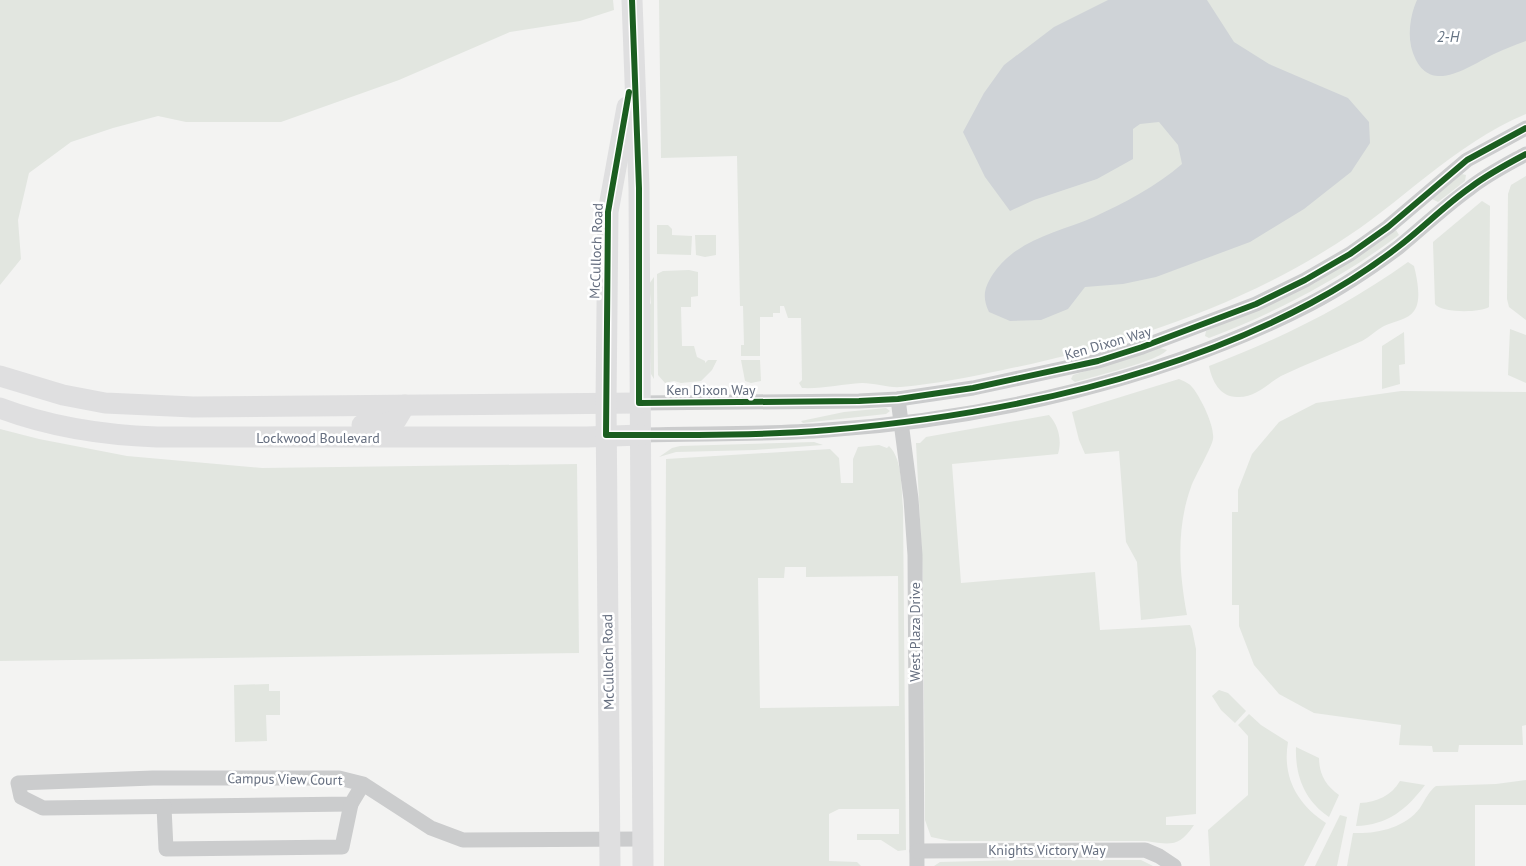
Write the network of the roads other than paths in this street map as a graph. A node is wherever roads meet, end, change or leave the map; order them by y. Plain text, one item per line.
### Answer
1 (632, 0) edge
2 (633, 70) junction
3 (1526, 128) edge
4 (1526, 154) edge
5 (639, 188) junction
6 (608, 212) junction
7 (0, 376) edge
8 (63, 395) junction
9 (898, 399) junction
10 (639, 402) junction
11 (606, 403) junction
12 (368, 405) junction
13 (405, 405) junction
14 (0, 408) edge
15 (901, 422) junction
16 (56, 424) junction
17 (606, 435) junction
18 (640, 435) junction
19 (289, 437) junction
20 (251, 438) junction
21 (363, 784) junction
22 (351, 804) junction
23 (164, 807) junction
24 (642, 839) junction
25 (610, 840) junction
26 (917, 859) edge
27 (610, 866) edge
28 (643, 866) edge
29 (1174, 866) edge

1 - 2 main road, McCulloch Road
2 - 5 main road, McCulloch Road
2 - 6 main road, McCulloch Road
3 - 9 street, Ken Dixon Way
4 - 15 street
5 - 6 main road
5 - 10 main road, McCulloch Road
6 - 11 main road, McCulloch Road
7 - 8 main road
8 - 12 main road
8 - 16 main road
9 - 10 street, Ken Dixon Way
9 - 15 street, West Plaza Drive
10 - 11 main road
10 - 18 main road, McCulloch Road
11 - 13 main road
11 - 17 main road, McCulloch Road
12 - 13 main road
12 - 20 main road
13 - 19 main road
14 - 16 main road, Lockwood Boulevard
15 - 18 street
15 - 26 street, West Plaza Drive
16 - 20 main road, Lockwood Boulevard
17 - 18 main road, Lockwood Boulevard
17 - 19 main road, Lockwood Boulevard
17 - 25 main road, McCulloch Road
18 - 24 main road, McCulloch Road
19 - 20 main road, Lockwood Boulevard
21 - 22 street
21 - 23 street, Campus View Court
21 - 25 street, Campus View Court
22 - 23 street
22 - 23 street
24 - 25 street, Campus View Court
24 - 28 main road, McCulloch Road
25 - 27 main road, McCulloch Road
26 - 29 street, Knights Victory Way

